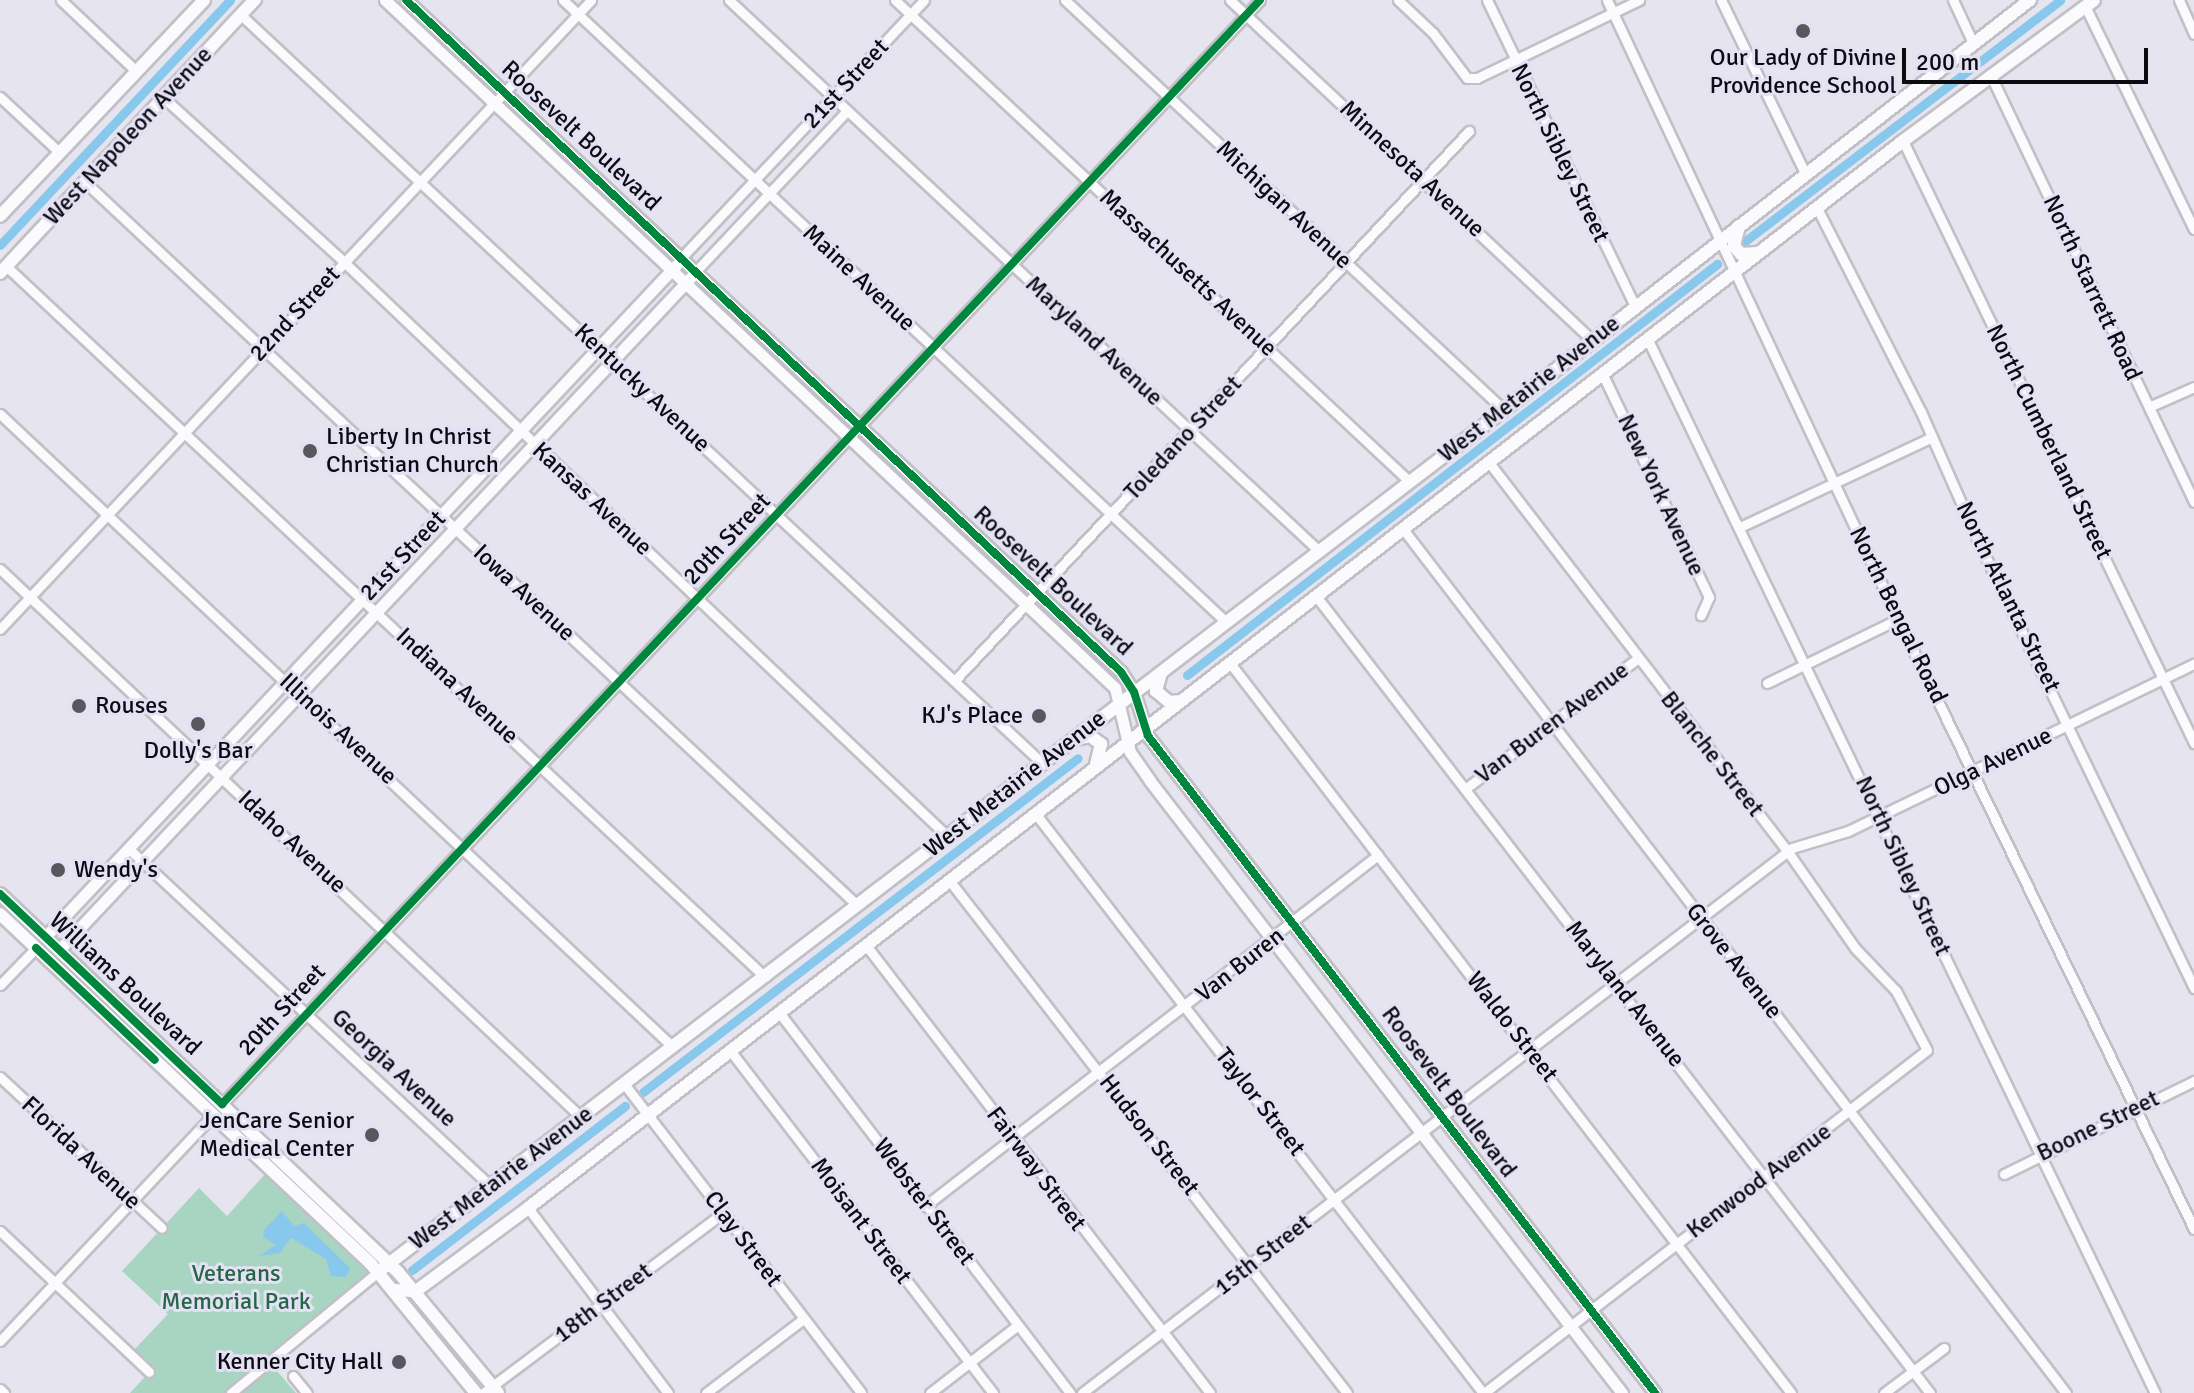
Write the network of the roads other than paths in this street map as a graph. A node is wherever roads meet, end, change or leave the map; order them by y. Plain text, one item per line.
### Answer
1 (61, 0) edge
2 (204, 0) edge
3 (255, 0) edge
4 (385, 0) edge
5 (406, 0) edge
6 (563, 0) edge
7 (591, 0) edge
8 (729, 0) edge
9 (895, 0) edge
10 (924, 0) edge
11 (1065, 0) edge
12 (1230, 0) edge
13 (1260, 0) edge
14 (1398, 0) edge
15 (1487, 0) edge
16 (1607, 0) edge
17 (1639, 0) edge
18 (1721, 0) edge
19 (1953, 0) edge
20 (2030, 0) edge
21 (2179, 0) edge
22 (2090, 3) edge
23 (1613, 13) junction
24 (578, 14) junction
25 (241, 15) junction
26 (910, 15) junction
27 (1246, 15) junction
28 (2194, 34) edge
29 (1973, 43) junction
30 (1516, 62) junction
31 (136, 71) junction
32 (1990, 74) junction
33 (504, 92) junction
34 (0, 97) edge
35 (164, 98) junction
36 (833, 98) junction
37 (1169, 98) junction
38 (494, 103) junction
39 (847, 111) junction
40 (1469, 131) dead end
41 (1903, 141) junction
42 (59, 152) junction
43 (1805, 173) junction
44 (421, 180) junction
45 (1425, 180) junction
46 (756, 181) junction
47 (85, 182) junction
48 (1090, 183) junction
49 (769, 193) junction
50 (1817, 208) junction
51 (0, 216) edge
52 (1744, 220) junction
53 (2194, 229) edge
54 (1722, 238) junction
55 (1759, 253) junction
56 (681, 258) junction
57 (344, 262) junction
58 (1012, 264) junction
59 (1347, 264) junction
60 (3, 269) edge
61 (671, 269) junction
62 (696, 271) junction
63 (1735, 272) junction
64 (686, 282) junction
65 (1635, 306) junction
66 (1592, 340) junction
67 (1648, 340) junction
68 (265, 346) junction
69 (599, 348) junction
70 (933, 348) junction
71 (1268, 348) junction
72 (612, 360) junction
73 (1603, 375) junction
74 (2194, 387) edge
75 (2149, 407) junction
76 (1504, 410) junction
77 (0, 414) edge
78 (861, 426) junction
79 (1190, 430) junction
80 (185, 431) junction
81 (521, 432) junction
82 (850, 437) junction
83 (1932, 437) junction
84 (534, 444) junction
85 (1489, 463) junction
86 (1410, 482) junction
87 (1834, 482) junction
88 (2194, 502) edge
89 (1112, 513) junction
90 (107, 514) junction
91 (441, 515) junction
92 (776, 515) junction
93 (1740, 527) junction
94 (456, 528) junction
95 (1403, 529) junction
96 (1319, 551) junction
97 (0, 569) edge
98 (1037, 593) junction
99 (1316, 596) junction
100 (30, 597) junction
101 (364, 598) junction
102 (698, 599) junction
103 (1026, 605) junction
104 (378, 611) junction
105 (1701, 615) dead end
106 (1898, 619) junction
107 (1226, 622) junction
108 (0, 629) edge
109 (1638, 658) junction
110 (1805, 661) junction
111 (1230, 663) junction
112 (2194, 664) edge
113 (1162, 670) junction
114 (2163, 679) junction
115 (955, 680) junction
116 (286, 681) junction
117 (619, 682) junction
118 (1767, 683) dead end
119 (1134, 692) junction
120 (301, 694) junction
121 (1181, 701) junction
122 (1121, 702) junction
123 (1552, 723) junction
124 (2071, 725) junction
125 (1144, 730) junction
126 (1071, 741) junction
127 (1128, 742) junction
128 (2194, 743) edge
129 (208, 763) junction
130 (1042, 763) junction
131 (541, 765) junction
132 (1975, 771) junction
133 (1089, 772) junction
134 (223, 777) junction
135 (1465, 789) junction
136 (1035, 813) junction
137 (1881, 816) junction
138 (947, 836) junction
139 (128, 848) junction
140 (463, 848) junction
141 (1788, 852) junction
142 (1378, 855) junction
143 (142, 861) junction
144 (949, 880) junction
145 (0, 894) edge
146 (857, 905) junction
147 (0, 914) edge
148 (1701, 918) junction
149 (1294, 922) junction
150 (15, 928) junction
151 (385, 930) junction
152 (45, 937) junction
153 (1271, 940) junction
154 (865, 944) junction
155 (36, 948) junction
156 (59, 950) junction
157 (765, 977) junction
158 (1616, 982) junction
159 (0, 985) edge
160 (2194, 988) edge
161 (1186, 1007) junction
162 (778, 1011) junction
163 (307, 1013) junction
164 (673, 1047) junction
165 (729, 1049) junction
166 (1528, 1050) junction
167 (1927, 1050) joint
168 (1100, 1072) junction
169 (0, 1077) edge
170 (2194, 1081) edge
171 (625, 1085) junction
172 (2136, 1108) junction
173 (217, 1109) junction
174 (1850, 1112) junction
175 (646, 1114) junction
176 (1442, 1116) junction
177 (582, 1118) junction
178 (1420, 1133) junction
179 (1014, 1138) junction
180 (2041, 1153) junction
181 (2004, 1174) dead end
182 (1764, 1176) junction
183 (491, 1187) junction
184 (1336, 1199) junction
185 (133, 1200) junction
186 (925, 1206) junction
187 (528, 1208) junction
188 (723, 1213) junction
189 (162, 1228) dead end
190 (2194, 1229) edge
191 (0, 1231) edge
192 (1678, 1243) junction
193 (389, 1263) junction
194 (1251, 1265) junction
195 (378, 1272) junction
196 (55, 1283) junction
197 (394, 1290) junction
198 (416, 1291) junction
199 (601, 1305) junction
200 (1591, 1310) junction
201 (803, 1319) junction
202 (1018, 1325) junction
203 (1570, 1325) junction
204 (1163, 1332) junction
205 (0, 1341) edge
206 (1944, 1348) dead end
207 (465, 1352) junction
208 (453, 1363) junction
209 (970, 1363) junction
210 (1914, 1371) junction
211 (149, 1372) dead end
212 (293, 1376) dead end
213 (491, 1391) edge
214 (231, 1393) edge
215 (307, 1393) edge
216 (476, 1393) edge
217 (668, 1393) edge
218 (706, 1393) edge
219 (861, 1393) edge
220 (930, 1393) edge
221 (993, 1393) edge
222 (1070, 1393) edge
223 (1082, 1393) edge
224 (1210, 1393) edge
225 (1347, 1393) edge
226 (1484, 1393) edge
227 (1622, 1393) edge
228 (1655, 1393) edge
229 (1791, 1393) edge
230 (1884, 1393) edge
231 (1930, 1393) edge
232 (2066, 1393) edge
233 (2155, 1393) edge

1 - 31 street
2 - 31 main road, West Napoleon Avenue
3 - 25 main road, West Napoleon Avenue
4 - 38 street, Roosevelt Boulevard
5 - 33 street, Roosevelt Boulevard
6 - 24 street, Maine Avenue
7 - 24 street, 22nd Street
8 - 36 street, Maryland Avenue
9 - 26 street, Massachusetts Avenue
10 - 26 street, 21st Street
11 - 37 street, Michigan Avenue
12 - 27 street, Minnesota Avenue
13 - 27 street, 20th Street
14 - 30 street
15 - 30 street, North Sibley Street
16 - 23 street, North Bengal Road
17 - 23 street
18 - 43 street
19 - 29 street
20 - 29 main road, West Metairie Avenue
21 - 28 street
22 - 32 main road, West Metairie Avenue
22 - 53 street
23 - 30 street
23 - 54 street, North Bengal Road
24 - 33 street, 22nd Street
24 - 46 street, Maine Avenue
25 - 35 main road, West Napoleon Avenue
25 - 44 street, Kentucky Avenue
26 - 36 street, 21st Street
26 - 48 street, Massachusetts Avenue
27 - 37 street, 20th Street
27 - 45 street, Minnesota Avenue
29 - 43 main road, West Metairie Avenue
30 - 65 street, North Sibley Street
31 - 42 main road, West Napoleon Avenue
32 - 41 main road, West Metairie Avenue
32 - 75 street, North Starrett Road
33 - 38 street, 22nd Street
33 - 56 street, Roosevelt Boulevard
34 - 42 street
35 - 47 main road, West Napoleon Avenue
35 - 57 street, Kansas Avenue
36 - 39 street, Maryland Avenue
36 - 46 street, 21st Street
37 - 48 street, 20th Street
37 - 59 street, Michigan Avenue
38 - 44 street, 22nd Street
38 - 61 street, Roosevelt Boulevard
39 - 49 street, 21st Street
39 - 58 street, Maryland Avenue
40 - 45 street, Toledano Street
41 - 50 main road, West Metairie Avenue
41 - 114 street, North Cumberland Street
42 - 51 main road, West Napoleon Avenue
43 - 52 main road, West Metairie Avenue
44 - 57 street, 22nd Street
44 - 69 street, Kentucky Avenue
45 - 59 street, Toledano Street
45 - 66 street, Minnesota Avenue
46 - 49 street, Maine Avenue
46 - 56 street, 21st Street
47 - 60 main road, West Napoleon Avenue
47 - 68 street, Iowa Avenue
48 - 58 street, 20th Street
48 - 71 street, Massachusetts Avenue
49 - 62 street, 21st Street
49 - 70 street, Maine Avenue
50 - 55 main road, West Metairie Avenue
50 - 83 street, North Atlanta Street
52 - 54 main road, West Metairie Avenue
52 - 55 main road
54 - 63 street, North Bengal Road
54 - 65 main road, West Metairie Avenue
55 - 63 main road, West Metairie Avenue
56 - 61 street, 21st Street
56 - 62 street, Roosevelt Boulevard
57 - 68 street, 22nd Street
57 - 81 street, Kansas Avenue
58 - 70 street, 20th Street
58 - 79 street, Maryland Avenue
59 - 71 street, Toledano Street
59 - 76 street, Michigan Avenue
60 - 80 street, Indiana Avenue
61 - 64 street, Roosevelt Boulevard
61 - 69 street, 21st Street
62 - 64 street, 21st Street
62 - 78 street, Roosevelt Boulevard
63 - 67 main road, West Metairie Avenue
63 - 87 street, North Bengal Road
64 - 72 street, 21st Street
64 - 82 street, Roosevelt Boulevard
65 - 66 main road, West Metairie Avenue
66 - 76 main road, West Metairie Avenue
67 - 73 main road, West Metairie Avenue
67 - 93 street, North Sibley Street
68 - 80 street, 22nd Street
68 - 91 street, Iowa Avenue
69 - 72 street, Kentucky Avenue
69 - 81 street, 21st Street
70 - 78 street, 20th Street
70 - 89 street, Maine Avenue
71 - 79 street, Toledano Street
71 - 86 street, Massachusetts Avenue
72 - 84 street, 21st Street
72 - 92 street, Kentucky Avenue
73 - 85 main road, West Metairie Avenue
73 - 105 street, New York Avenue
74 - 75 street
75 - 88 street, North Starrett Road
76 - 86 main road, West Metairie Avenue
77 - 90 street, Illinois Avenue
78 - 82 street, 20th Street
78 - 98 street, Roosevelt Boulevard
79 - 89 street, Toledano Street
79 - 96 street, Maryland Avenue
80 - 90 street, 22nd Street
80 - 101 street, Indiana Avenue
81 - 84 street, Kansas Avenue
81 - 91 street, 21st Street
82 - 92 street, 20th Street
82 - 103 street, Roosevelt Boulevard
83 - 87 street
83 - 124 street, North Atlanta Street
84 - 94 street, 21st Street
84 - 102 street, Kansas Avenue
85 - 95 main road, West Metairie Avenue
85 - 109 street, Blanche Street
86 - 96 main road, West Metairie Avenue
87 - 93 street
87 - 106 street, North Bengal Road
89 - 98 street, Toledano Street
89 - 107 street, Maine Avenue
90 - 100 street, 22nd Street
90 - 116 street, Illinois Avenue
91 - 94 street, Iowa Avenue
91 - 101 street, 21st Street
92 - 102 street, 20th Street
92 - 115 street, Kentucky Avenue
93 - 110 street, North Sibley Street
94 - 104 street, 21st Street
94 - 117 street, Iowa Avenue
95 - 99 main road, West Metairie Avenue
95 - 123 street, Grove Avenue
96 - 107 main road, West Metairie Avenue
97 - 100 street, Idaho Avenue
98 - 103 street, Toledano Street
98 - 119 street, Roosevelt Boulevard
99 - 111 main road, West Metairie Avenue
99 - 135 street, Maryland Avenue
100 - 108 street, 22nd Street
100 - 129 street, Idaho Avenue
101 - 104 street, Indiana Avenue
101 - 116 street, 21st Street
102 - 117 street, 20th Street
102 - 138 street, Kansas Avenue
103 - 115 street, Toledano Street
103 - 122 street, Roosevelt Boulevard
104 - 120 street, 21st Street
104 - 131 street, Indiana Avenue
106 - 110 street
106 - 132 street, North Bengal Road
107 - 113 main road, West Metairie Avenue
109 - 123 street, Van Buren Avenue
109 - 141 street, Blanche Street
110 - 118 street
110 - 137 street, North Sibley Street
111 - 121 main road, West Metairie Avenue
111 - 142 street, Waldo Street
112 - 114 street, Olga Avenue
113 - 119 main road, West Metairie Avenue
113 - 121 main road
114 - 124 street, Olga Avenue
114 - 128 street, North Cumberland Street
115 - 130 street, Kentucky Avenue
116 - 120 street, Illinois Avenue
116 - 129 street, 21st Street
117 - 131 street, 20th Street
117 - 146 street, Iowa Avenue
119 - 122 main road, West Metairie Avenue
119 - 125 street, Roosevelt Boulevard
120 - 134 street, 21st Street
120 - 140 street, Illinois Avenue
121 - 125 main road, West Metairie Avenue
122 - 126 main road, West Metairie Avenue
122 - 127 street, Roosevelt Boulevard
123 - 135 street, Van Buren Avenue
123 - 148 street, Grove Avenue
124 - 132 street, Olga Avenue
124 - 160 street, North Atlanta Street
125 - 127 main road, West Metairie Avenue
125 - 149 street, Roosevelt Boulevard
126 - 130 main road, West Metairie Avenue
126 - 133 main road
127 - 133 main road, West Metairie Avenue
127 - 153 street, Roosevelt Boulevard
129 - 134 street, Idaho Avenue
129 - 139 street, 21st Street
130 - 138 main road, West Metairie Avenue
131 - 140 street, 20th Street
131 - 157 street, Indiana Avenue
132 - 137 street, Olga Avenue
132 - 172 street, North Bengal Road
133 - 136 main road, West Metairie Avenue
134 - 143 street, 21st Street
134 - 151 street, Idaho Avenue
135 - 158 street, Maryland Avenue
136 - 144 main road, West Metairie Avenue
136 - 161 street, Taylor Street
137 - 141 street, Olga Avenue
137 - 180 street, North Sibley Street
138 - 146 main road, West Metairie Avenue
139 - 143 street, Georgia Avenue
139 - 152 street, 21st Street
140 - 151 street, 20th Street
140 - 164 street, Illinois Avenue
141 - 148 street, Olga Avenue
141 - 167 street, Blanche Street
142 - 149 street, Van Buren
142 - 166 street, Waldo Street
143 - 156 street, 21st Street
143 - 163 street, Georgia Avenue
144 - 154 main road, West Metairie Avenue
144 - 168 street, Hudson Street
145 - 152 main road, Williams Boulevard
146 - 157 main road, West Metairie Avenue
147 - 150 main road, Williams Boulevard
148 - 158 street, Olga Avenue
148 - 174 street, Grove Avenue
149 - 153 street, Van Buren
149 - 176 street, Roosevelt Boulevard
150 - 155 main road, Williams Boulevard
150 - 156 main road
151 - 163 street, 20th Street
151 - 177 street, Idaho Avenue
152 - 156 main road, Williams Boulevard
153 - 161 street, Van Buren
153 - 178 street, Roosevelt Boulevard
154 - 162 main road, West Metairie Avenue
154 - 179 street, Fairway Street
155 - 159 street
155 - 173 main road, Williams Boulevard
156 - 173 main road, Williams Boulevard
157 - 164 main road, West Metairie Avenue
158 - 166 street, 15th Street
158 - 182 street, Maryland Avenue
161 - 168 street, Van Buren
161 - 184 street, Taylor Street
162 - 165 main road, West Metairie Avenue
162 - 186 street, Webster Street
163 - 173 street, 20th Street
163 - 183 street, Georgia Avenue
164 - 171 main road, West Metairie Avenue
165 - 175 main road, West Metairie Avenue
165 - 209 street, Moisant Street
166 - 176 street, 15th Street
166 - 192 street, Waldo Street
167 - 174 street, Kenwood Avenue
168 - 179 street, Van Buren
168 - 194 street, Hudson Street
169 - 185 street, Florida Avenue
170 - 172 street, Boone Street
171 - 175 street, Clay Street
171 - 177 main road, West Metairie Avenue
172 - 180 street, Boone Street
172 - 190 street, North Bengal Road
173 - 185 street, 20th Street
173 - 193 main road
173 - 195 main road, Williams Boulevard
174 - 182 street, Kenwood Avenue
174 - 232 street, Grove Avenue
175 - 187 main road, West Metairie Avenue
175 - 188 street, Clay Street
176 - 178 street, 15th Street
176 - 200 street, Roosevelt Boulevard
177 - 183 main road, West Metairie Avenue
178 - 184 street, 15th Street
178 - 203 street, Roosevelt Boulevard
179 - 186 street, Van Buren
179 - 204 street, Fairway Street
180 - 181 street, Boone Street
180 - 233 street, North Sibley Street
182 - 192 street, Kenwood Avenue
182 - 210 street, Maryland Avenue
183 - 193 main road, West Metairie Avenue
184 - 194 street, 15th Street
184 - 226 street, Taylor Street
185 - 189 street, Florida Avenue
185 - 196 street, 20th Street
186 - 202 street, Webster Street
187 - 198 main road, West Metairie Avenue
187 - 199 street
188 - 199 street, 18th Street
188 - 201 street, Clay Street
191 - 196 street
192 - 200 street, Kenwood Avenue
192 - 229 street, Waldo Street
193 - 195 main road, West Metairie Avenue
193 - 198 main road
194 - 204 street, 15th Street
194 - 225 street, Hudson Street
195 - 197 main road, Williams Boulevard
195 - 214 street, West Metairie Avenue
196 - 205 street, 20th Street
196 - 211 street
197 - 198 main road
197 - 208 main road, Williams Boulevard
198 - 207 main road
199 - 213 street, 18th Street
199 - 217 street
200 - 203 street, Kenwood Avenue
200 - 228 street, Roosevelt Boulevard
201 - 218 street
201 - 219 street, Clay Street
202 - 209 street
202 - 222 street, Webster Street
203 - 226 street, Kenwood Avenue
203 - 227 street, Roosevelt Boulevard
204 - 223 street, 15th Street
204 - 224 street, Fairway Street
206 - 210 street
207 - 208 main road
207 - 213 main road
208 - 216 main road, Williams Boulevard
209 - 220 street
209 - 221 street, Moisant Street
210 - 230 street
210 - 231 street, Maryland Avenue
212 - 215 street

